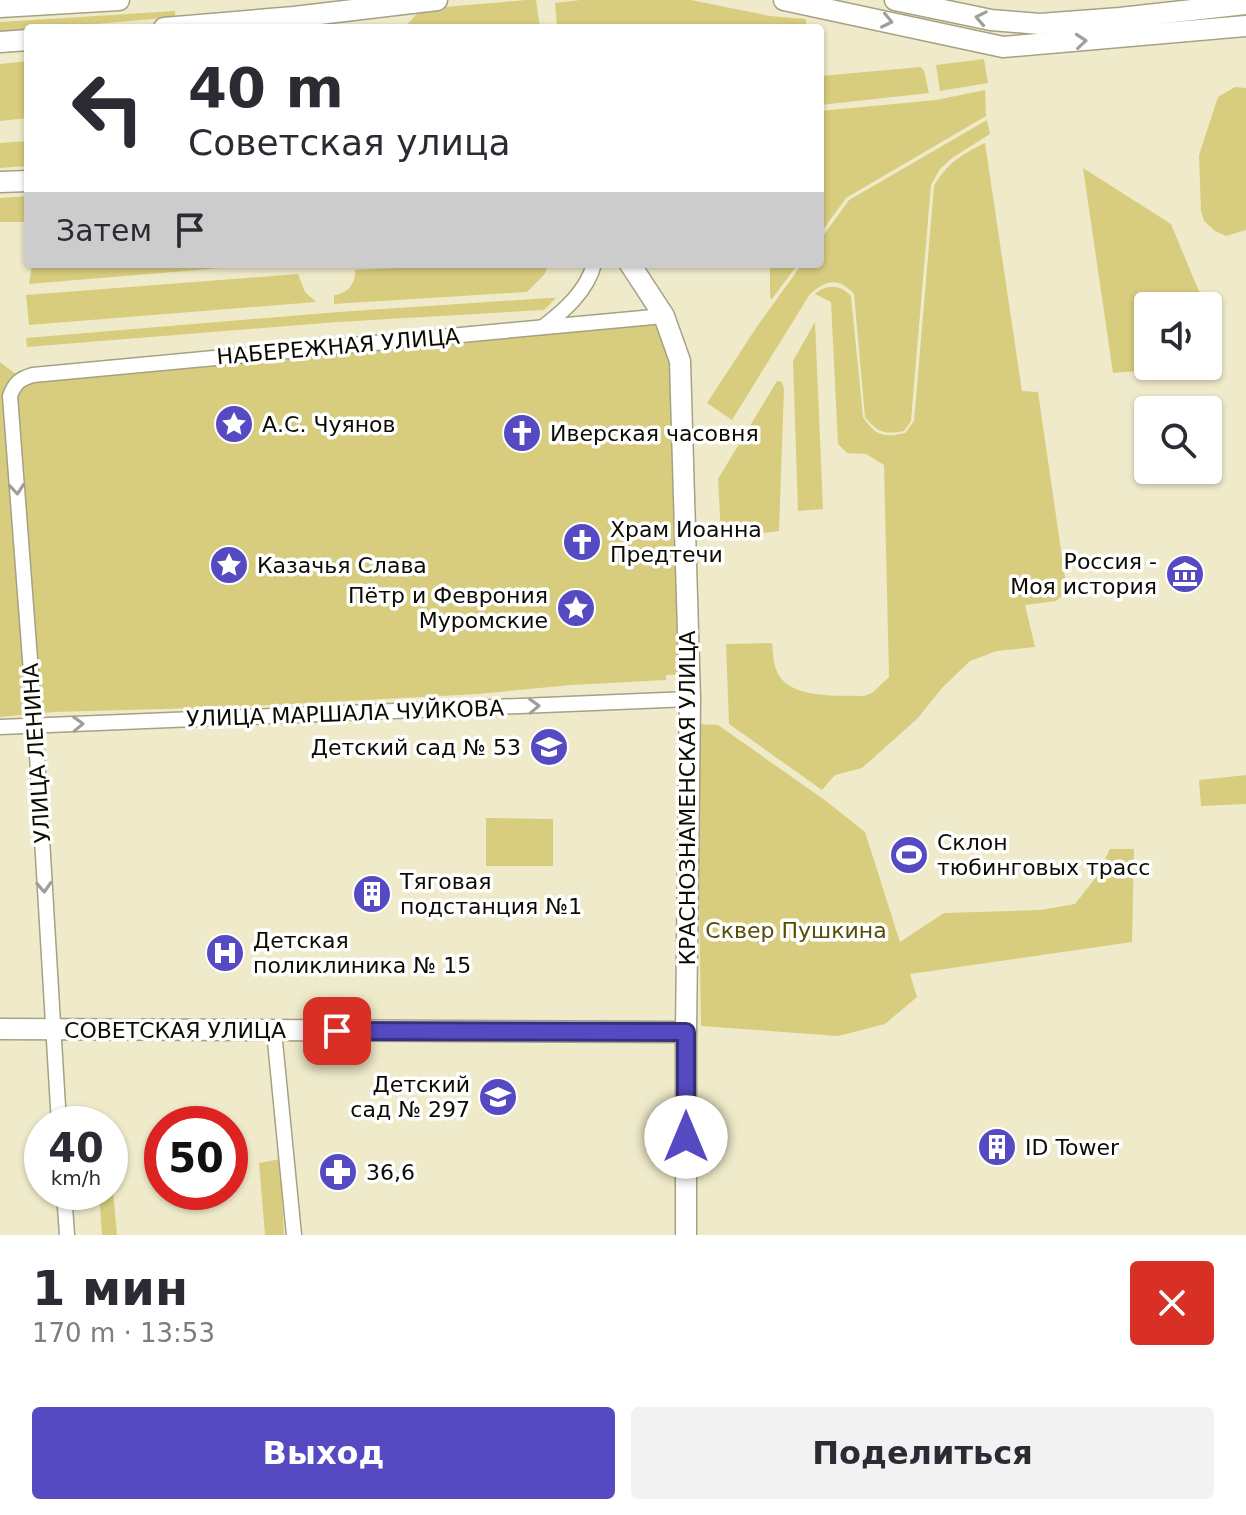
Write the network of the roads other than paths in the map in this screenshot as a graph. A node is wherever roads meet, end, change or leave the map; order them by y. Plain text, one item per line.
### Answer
1 (119, 0) edge
2 (437, 0) edge
3 (784, 0) edge
4 (895, 0) edge
5 (1246, 4) edge
6 (0, 7) edge
7 (211, 24) edge
8 (1246, 26) edge
9 (24, 40) edge
10 (0, 42) edge
11 (24, 181) edge
12 (0, 182) edge
13 (592, 268) edge
14 (633, 268) edge
15 (664, 316) junction
16 (543, 327) junction
17 (15, 384) joint
18 (690, 699) junction
19 (34, 726) junction
20 (0, 727) edge
21 (0, 1029) edge
22 (52, 1029) junction
23 (274, 1031) junction
24 (686, 1032) junction
25 (58, 1106) edge
26 (65, 1210) edge
27 (67, 1235) edge
28 (294, 1235) edge
29 (686, 1235) edge

1 - 6 main road
2 - 7 main road
3 -> 8 main road
5 -> 4 main road
9 - 10 main road
11 - 12 main road
13 - 16 street
14 - 15 main road, КРАСНОЗНАМЕНСКАЯ УЛИЦА
15 - 16 street, НАБЕРЕЖНАЯ УЛИЦА
15 - 18 main road, КРАСНОЗНАМЕНСКАЯ УЛИЦА
16 - 17 street, НАБЕРЕЖНАЯ УЛИЦА
17 -> 19 street, УЛИЦА ЛЕНИНА
19 -> 18 street, УЛИЦА МАРШАЛА ЧУЙКОВА
18 - 24 main road, КРАСНОЗНАМЕНСКАЯ УЛИЦА
19 - 20 street, УЛИЦА МАРШАЛА ЧУЙКОВА
19 -> 22 street, УЛИЦА ЛЕНИНА
21 - 22 main road, СОВЕТСКАЯ УЛИЦА
22 - 23 main road, СОВЕТСКАЯ УЛИЦА
22 - 25 street, УЛИЦА ЛЕНИНА
23 - 24 main road, СОВЕТСКАЯ УЛИЦА
23 - 28 street
24 - 29 main road, КРАСНОЗНАМЕНСКАЯ УЛИЦА
26 - 27 street

